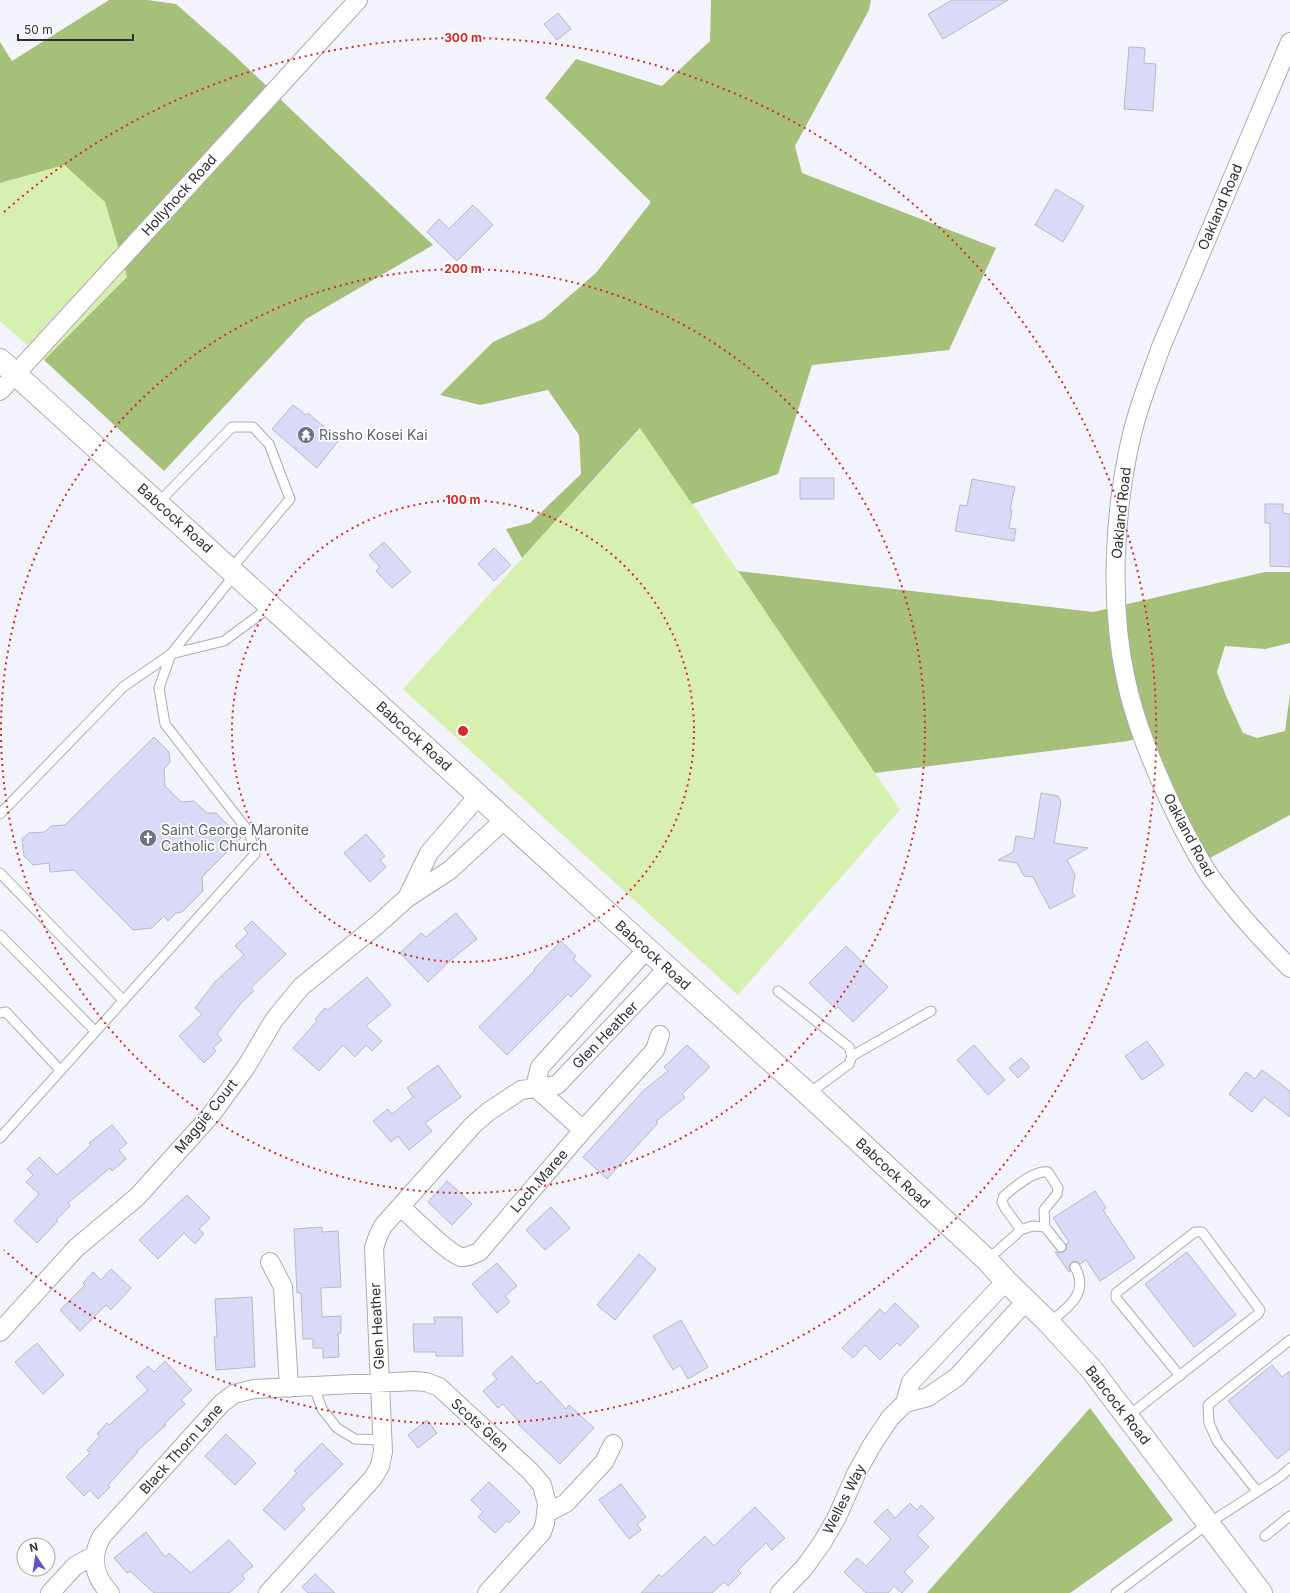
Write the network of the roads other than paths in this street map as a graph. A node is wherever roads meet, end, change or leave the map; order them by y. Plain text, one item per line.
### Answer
1 (358, 0) edge
2 (1290, 42) edge
3 (8, 367) edge
4 (0, 391) edge
5 (158, 504) junction
6 (233, 571) junction
7 (271, 606) junction
8 (171, 654) junction
9 (479, 795) junction
10 (0, 814) edge
11 (506, 819) junction
12 (0, 873) edge
13 (407, 898) junction
14 (0, 935) edge
15 (647, 949) junction
16 (668, 968) junction
17 (1290, 968) edge
18 (778, 991) dead end
19 (123, 1000) junction
20 (2, 1011) edge
21 (931, 1011) dead end
22 (95, 1032) junction
23 (660, 1035) dead end
24 (852, 1056) junction
25 (60, 1070) junction
26 (535, 1087) junction
27 (808, 1094) junction
28 (583, 1130) junction
29 (0, 1138) edge
30 (401, 1207) junction
31 (1045, 1227) junction
32 (1021, 1230) junction
33 (1061, 1247) dead end
34 (987, 1260) junction
35 (270, 1262) dead end
36 (1076, 1267) dead end
37 (1006, 1281) junction
38 (1026, 1301) junction
39 (1049, 1323) junction
40 (0, 1332) edge
41 (1290, 1340) edge
42 (1180, 1376) junction
43 (380, 1384) junction
44 (314, 1387) junction
45 (289, 1388) junction
46 (905, 1403) junction
47 (1128, 1416) junction
48 (383, 1440) junction
49 (613, 1444) dead end
50 (1290, 1468) edge
51 (1258, 1490) junction
52 (547, 1513) junction
53 (1290, 1516) edge
54 (1209, 1523) junction
55 (1266, 1536) dead end
56 (95, 1555) junction
57 (50, 1593) edge
58 (110, 1593) edge
59 (268, 1593) edge
60 (487, 1593) edge
61 (780, 1593) edge
62 (1116, 1593) edge
63 (1261, 1593) edge

1 - 3 street, Hollyhock Road
2 - 17 street, Oakland Road
3 - 4 street, Hollyhock Road
3 - 5 main road, Babcock Road
5 - 6 main road, Babcock Road
5 - 6 lane
6 - 7 main road, Babcock Road
6 - 8 lane
7 - 8 lane
7 - 9 main road, Babcock Road
8 - 10 lane
8 - 19 lane
9 - 11 main road, Babcock Road
9 - 13 street, Maggie Court
11 - 13 street, Maggie Court
11 - 15 main road, Babcock Road
12 - 19 lane
13 - 40 street, Maggie Court
14 - 22 lane
15 - 16 main road, Babcock Road
15 - 26 street, Glen Heather
16 - 26 street, Glen Heather
16 - 27 main road, Babcock Road
18 - 24 lane
19 - 22 lane
20 - 25 lane
21 - 24 lane
22 - 25 lane
23 - 28 street, Loch Maree
24 - 27 lane
25 - 29 lane
26 - 28 street
26 - 30 street, Glen Heather
27 - 34 main road, Babcock Road
28 - 30 street, Loch Maree
30 - 43 street, Glen Heather
31 - 32 lane
31 - 32 lane
31 - 33 lane
32 - 34 lane
34 - 37 main road, Babcock Road
35 - 45 street
36 - 39 lane
37 - 38 main road, Babcock Road
37 - 46 street, Welles Way
38 - 39 main road, Babcock Road
38 - 46 street
39 - 47 main road, Babcock Road
41 - 51 lane
42 - 42 lane
42 - 47 lane
43 - 44 street, Black Thorn Lane
43 - 48 street, Glen Heather
43 - 52 street, Scots Glen
44 - 45 street, Black Thorn Lane
44 - 48 lane
45 - 56 street, Black Thorn Lane
46 - 61 street, Welles Way
47 - 54 main road, Babcock Road
48 - 59 street, Glen Heather
49 - 52 street
50 - 51 lane
51 - 54 lane
52 - 60 street
53 - 55 lane
54 - 62 lane
54 - 63 main road, Babcock Road
56 - 57 street
56 - 58 street

